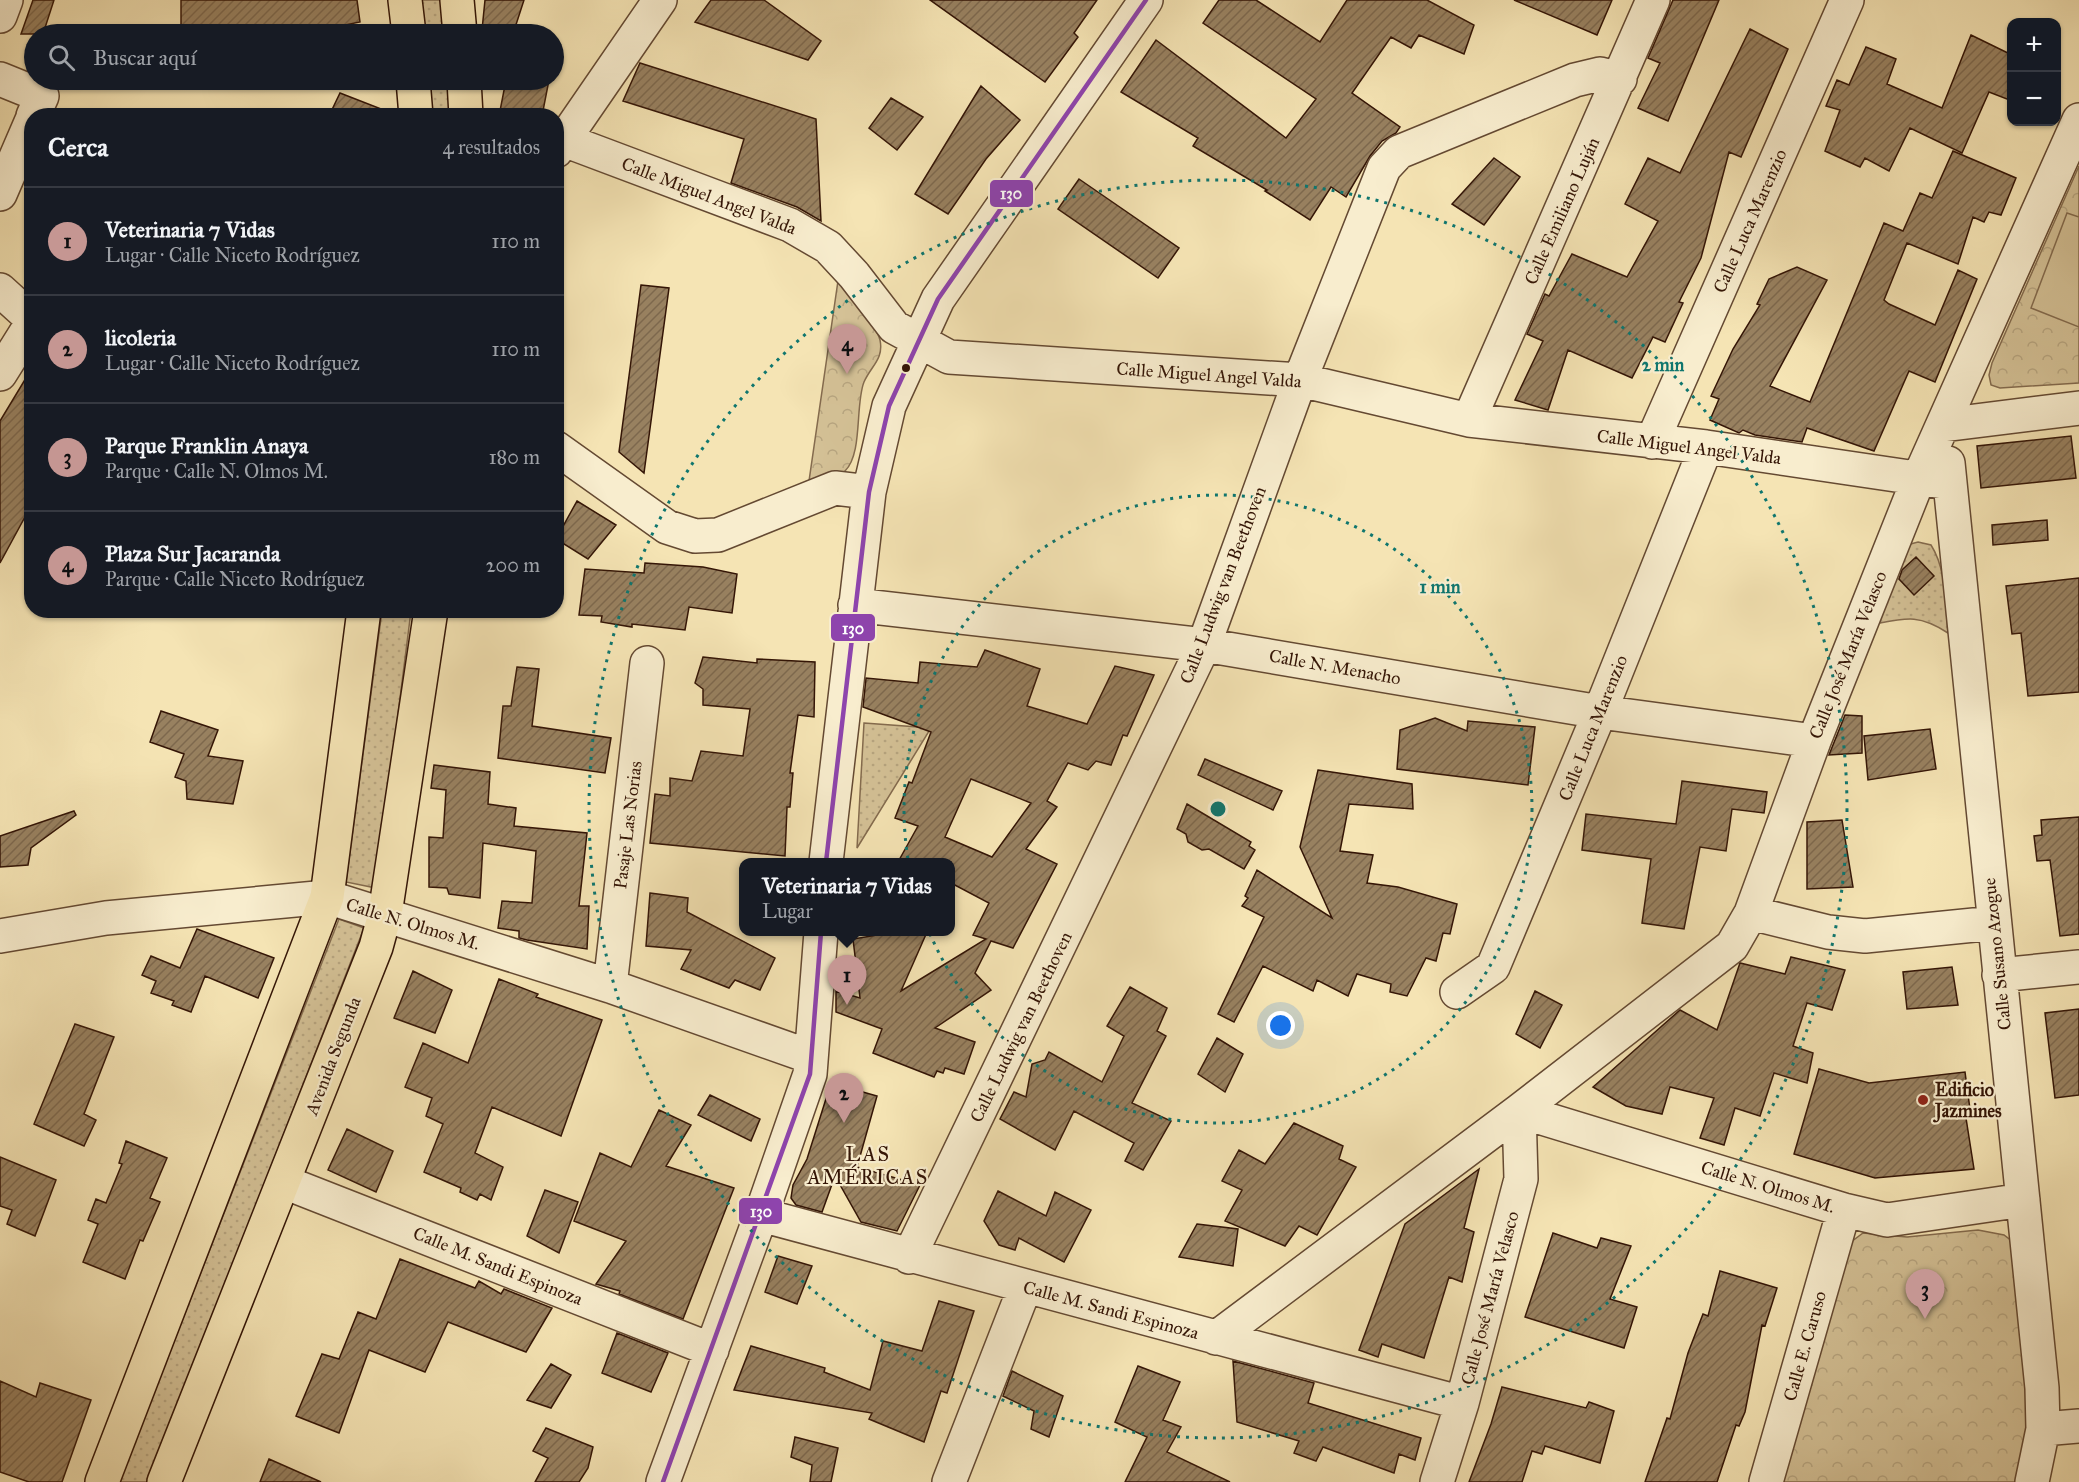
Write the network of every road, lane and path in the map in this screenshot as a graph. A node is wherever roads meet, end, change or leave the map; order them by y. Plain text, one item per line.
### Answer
1 (6, 0) edge
2 (405, 0) edge
3 (457, 0) edge
4 (660, 0) edge
5 (1146, 0) edge
6 (1653, 0) edge
7 (1847, 0) edge
8 (0, 16) edge
9 (408, 24) edge
10 (459, 24) edge
11 (0, 79) edge
12 (1620, 79) junction
13 (24, 89) edge
14 (27, 90) edge
15 (414, 90) edge
16 (465, 90) edge
17 (37, 108) edge
18 (415, 108) edge
19 (466, 108) edge
20 (2079, 120) edge
21 (24, 138) edge
22 (564, 139) edge
23 (564, 146) edge
24 (0, 194) edge
25 (0, 290) edge
26 (24, 313) edge
27 (24, 334) edge
28 (917, 341) junction
29 (0, 374) edge
30 (1300, 380) junction
31 (2079, 408) edge
32 (1469, 420) junction
33 (1943, 425) junction
34 (1652, 442) junction
35 (1706, 447) junction
36 (564, 454) edge
37 (1918, 480) junction
38 (1950, 483) junction
39 (869, 492) junction
40 (855, 605) junction
41 (363, 618) edge
42 (430, 618) edge
43 (1204, 645) junction
44 (647, 663) dead end
45 (1600, 712) junction
46 (1814, 741) junction
47 (826, 858) edge
48 (327, 897) junction
49 (1751, 913) junction
50 (386, 914) junction
51 (1994, 923) junction
52 (0, 936) edge
53 (820, 936) edge
54 (2079, 967) edge
55 (1999, 975) junction
56 (610, 986) junction
57 (1457, 992) dead end
58 (811, 1057) junction
59 (1519, 1111) junction
60 (284, 1182) junction
61 (2023, 1200) junction
62 (1844, 1210) junction
63 (761, 1215) junction
64 (909, 1257) junction
65 (1025, 1287) junction
66 (1216, 1338) junction
67 (712, 1350) junction
68 (1462, 1403) junction
69 (2079, 1426) edge
70 (2043, 1429) junction
71 (102, 1482) edge
72 (164, 1482) edge
73 (663, 1482) edge
74 (949, 1482) edge
75 (1437, 1482) edge
76 (1766, 1482) edge
77 (2032, 1482) edge

1 - 8 street
2 - 9 main road
3 - 10 main road
4 - 22 street
5 - 28 street
6 - 12 street, Calle Emiliano Luján
7 - 34 street, Calle Luca Marenzio
11 - 13 street
12 - 30 street, Calle Ludwig van Beethoven
12 - 32 street, Calle Emiliano Luján
14 - 17 street
15 - 18 main road
16 - 19 main road
20 - 33 street, Calle José María Velasco
21 - 24 street
23 - 28 street, Calle Miguel Angel Valda
25 - 26 street
27 - 29 street
28 - 30 street, Calle Miguel Angel Valda
28 - 39 street
30 - 32 street, Calle Miguel Angel Valda
30 - 43 street, Calle Ludwig van Beethoven
31 - 33 street
32 - 34 street, Calle Miguel Angel Valda
33 - 37 street, Calle José María Velasco
33 - 38 street, Calle Susano Azogue
34 - 35 street, Calle Miguel Angel Valda
35 - 37 street, Calle Miguel Angel Valda
35 - 45 street, Calle Luca Marenzio
36 - 39 street
37 - 38 street, Calle Miguel Angel Valda
37 - 46 street, Calle José María Velasco
38 - 51 street, Calle Susano Azogue
39 - 40 street
40 - 43 street, Calle N. Menacho
40 - 47 street
41 - 48 main road
42 - 50 main road, Avenida Segunda
43 - 45 street, Calle N. Menacho
43 - 64 street, Calle Ludwig van Beethoven
44 - 56 street, Pasaje Las Norias
45 - 46 street, Calle N. Menacho
45 - 57 street, Calle Luca Marenzio
46 - 49 street, Calle José María Velasco
48 - 50 street, Calle N. Olmos M.
48 - 52 street, Calle N. Olmos M.
48 - 71 main road
49 - 51 street
49 - 59 street, Calle José María Velasco
50 - 56 street, Calle N. Olmos M.
50 - 60 main road, Avenida Segunda
51 - 55 street, Calle Susano Azogue
53 - 58 street
54 - 55 street
55 - 61 street, Calle Susano Azogue
56 - 58 street, Calle N. Olmos M.
58 - 63 street
59 - 62 street, Calle N. Olmos M.
59 - 66 street, Calle José María Velasco
59 - 68 street, Calle José María Velasco
60 - 67 street, Calle M. Sandi Espinoza
60 - 72 main road, Avenida Segunda
61 - 62 street, Calle N. Olmos M.
61 - 70 street, Calle Susano Azogue
62 - 76 street, Calle E. Caruso
63 - 64 street, Calle M. Sandi Espinoza
63 - 67 street
64 - 65 street, Calle M. Sandi Espinoza
65 - 66 street, Calle M. Sandi Espinoza
65 - 74 street
66 - 68 street, Calle M. Sandi Espinoza
67 - 73 street
68 - 75 street, Calle José María Velasco
69 - 70 street
70 - 77 street, Calle Susano Azogue

